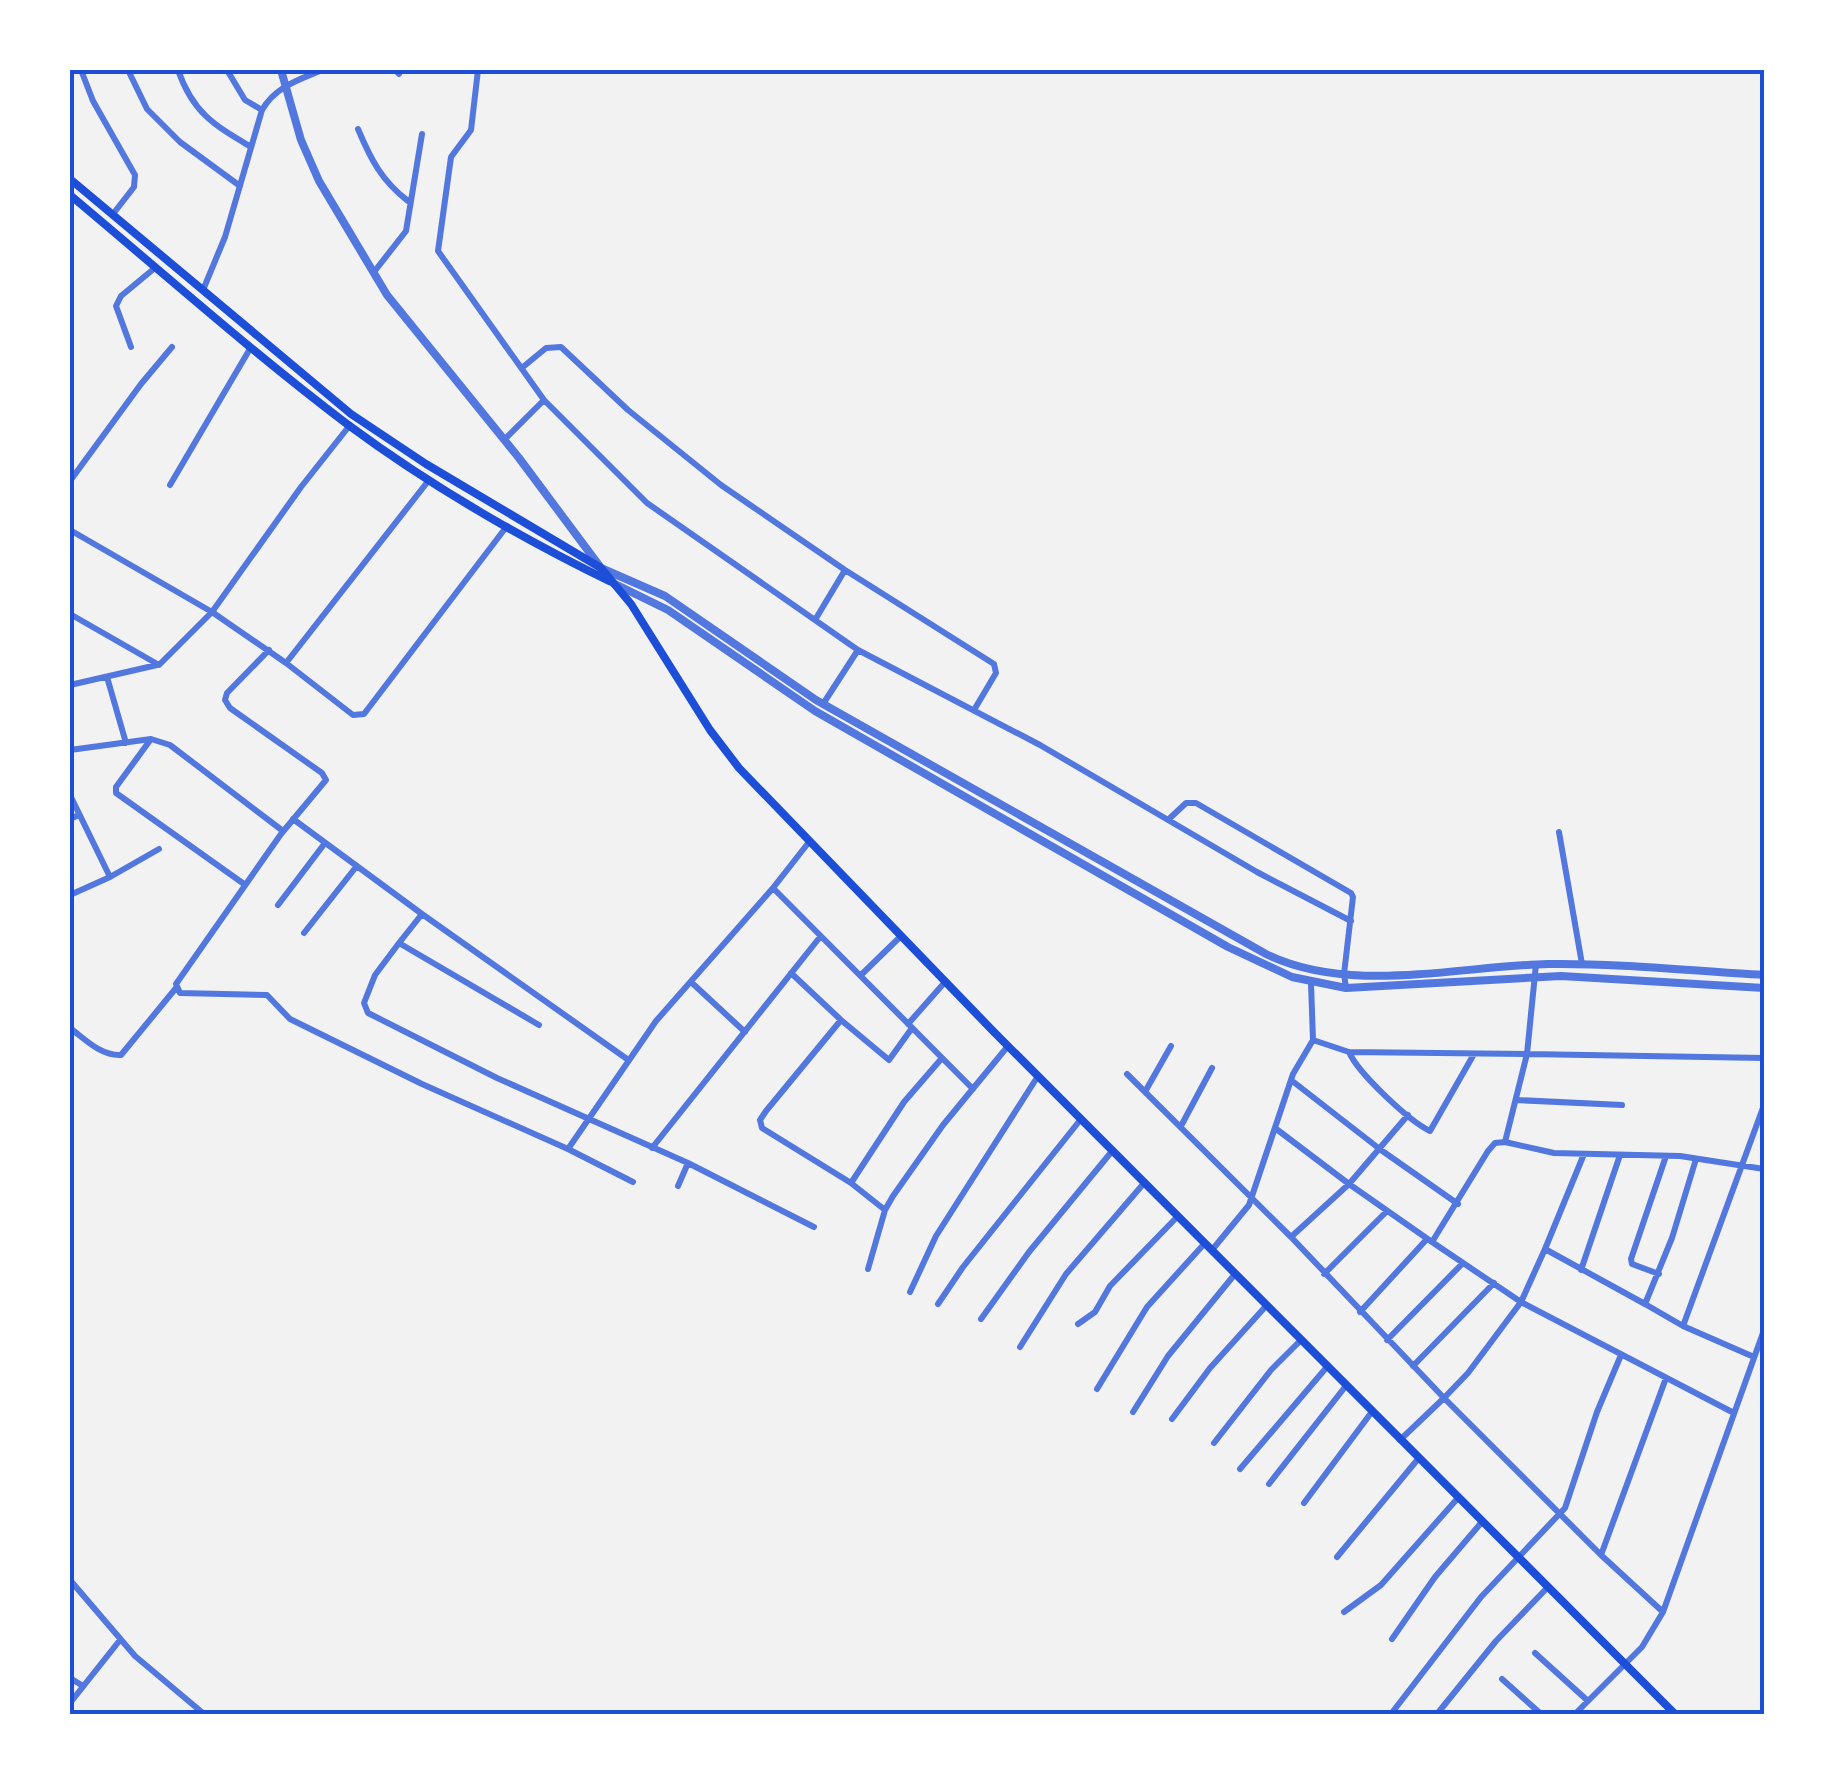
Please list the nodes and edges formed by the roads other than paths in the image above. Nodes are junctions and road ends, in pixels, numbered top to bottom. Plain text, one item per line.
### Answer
1 (82, 70) edge
2 (128, 70) edge
3 (178, 70) edge
4 (227, 70) edge
5 (281, 70) edge
6 (322, 70) edge
7 (478, 70) edge
8 (286, 86) junction
9 (262, 110) junction
10 (358, 129) dead end
11 (422, 134) dead end
12 (252, 147) junction
13 (70, 179) edge
14 (240, 186) junction
15 (70, 195) edge
16 (409, 202) junction
17 (114, 214) junction
18 (156, 267) junction
19 (373, 273) junction
20 (203, 290) junction
21 (131, 347) dead end
22 (172, 347) dead end
23 (251, 347) junction
24 (524, 367) junction
25 (544, 400) junction
26 (350, 425) junction
27 (504, 440) junction
28 (430, 479) junction
29 (70, 481) edge
30 (170, 485) dead end
31 (507, 526) junction
32 (70, 530) edge
33 (601, 568) junction
34 (845, 570) junction
35 (611, 582) junction
36 (212, 612) junction
37 (70, 614) edge
38 (815, 620) junction
39 (269, 650) junction
40 (858, 650) junction
41 (286, 663) junction
42 (159, 665) junction
43 (107, 677) junction
44 (70, 686) edge
45 (823, 704) junction
46 (974, 710) junction
47 (151, 739) junction
48 (126, 743) junction
49 (70, 750) edge
50 (70, 795) edge
51 (79, 815) junction
52 (70, 818) edge
53 (294, 819) junction
54 (1169, 819) junction
55 (283, 831) junction
56 (1560, 832) dead end
57 (809, 842) junction
58 (325, 843) junction
59 (159, 849) dead end
60 (356, 867) junction
61 (110, 877) junction
62 (244, 884) junction
63 (773, 888) junction
64 (70, 895) edge
65 (278, 905) dead end
66 (422, 914) junction
67 (1351, 920) junction
68 (304, 933) dead end
69 (901, 936) junction
70 (820, 937) junction
71 (399, 944) junction
72 (1536, 964) junction
73 (1582, 964) junction
74 (791, 973) junction
75 (1344, 974) junction
76 (860, 975) junction
77 (1764, 975) edge
78 (1536, 976) junction
79 (690, 982) junction
80 (945, 982) junction
81 (1311, 983) junction
82 (176, 988) junction
83 (1346, 988) junction
84 (1764, 988) edge
85 (841, 1020) junction
86 (539, 1025) dead end
87 (910, 1026) junction
88 (70, 1028) edge
89 (744, 1032) junction
90 (1313, 1040) junction
91 (1008, 1046) junction
92 (1171, 1046) dead end
93 (1349, 1052) junction
94 (1474, 1054) junction
95 (1527, 1054) junction
96 (942, 1058) junction
97 (1764, 1058) edge
98 (627, 1059) junction
99 (1212, 1068) dead end
100 (1127, 1074) dead end
101 (1038, 1076) junction
102 (1291, 1080) junction
103 (973, 1088) junction
104 (1146, 1090) junction
105 (1516, 1100) junction
106 (1622, 1105) dead end
107 (1764, 1105) edge
108 (1408, 1115) junction
109 (588, 1118) junction
110 (1081, 1119) junction
111 (1181, 1126) junction
112 (1274, 1128) junction
113 (1505, 1142) junction
114 (652, 1148) junction
115 (568, 1149) junction
116 (1113, 1150) junction
117 (1381, 1150) junction
118 (1584, 1154) junction
119 (1620, 1155) junction
120 (1666, 1156) junction
121 (1696, 1158) junction
122 (688, 1164) junction
123 (1742, 1164) junction
124 (1764, 1169) edge
125 (633, 1182) dead end
126 (1145, 1182) junction
127 (851, 1183) junction
128 (1349, 1184) junction
129 (678, 1186) dead end
130 (1250, 1200) junction
131 (1458, 1204) junction
132 (885, 1210) junction
133 (1387, 1212) junction
134 (1178, 1216) junction
135 (814, 1227) dead end
136 (1291, 1237) junction
137 (1430, 1241) junction
138 (1208, 1246) junction
139 (1545, 1249) junction
140 (1463, 1263) junction
141 (868, 1269) dead end
142 (1581, 1270) junction
143 (1235, 1274) junction
144 (1324, 1274) junction
145 (1659, 1274) junction
146 (1494, 1283) junction
147 (910, 1292) dead end
148 (1521, 1302) junction
149 (938, 1304) dead end
150 (1645, 1304) junction
151 (1266, 1306) junction
152 (1360, 1312) junction
153 (980, 1319) dead end
154 (1078, 1324) dead end
155 (1683, 1326) junction
156 (1764, 1330) edge
157 (1387, 1340) junction
158 (1300, 1341) junction
159 (1020, 1346) dead end
160 (1620, 1355) junction
161 (1754, 1357) junction
162 (1413, 1366) junction
163 (1326, 1368) junction
164 (1666, 1378) junction
165 (1345, 1387) junction
166 (1097, 1389) dead end
167 (1444, 1398) junction
168 (1134, 1412) dead end
169 (1371, 1413) junction
170 (1734, 1413) junction
171 (1172, 1420) dead end
172 (1400, 1441) junction
173 (1214, 1443) dead end
174 (1418, 1460) junction
175 (1240, 1469) dead end
176 (1270, 1484) dead end
177 (1457, 1499) junction
178 (1304, 1503) dead end
179 (1559, 1516) junction
180 (1482, 1524) junction
181 (1601, 1555) junction
182 (1337, 1557) dead end
183 (1516, 1557) junction
184 (70, 1580) edge
185 (1546, 1588) junction
186 (1344, 1612) dead end
187 (1663, 1612) junction
188 (1392, 1638) dead end
189 (120, 1640) junction
190 (1535, 1653) dead end
191 (1626, 1664) junction
192 (70, 1678) edge
193 (1502, 1679) dead end
194 (83, 1686) junction
195 (1588, 1700) junction
196 (70, 1702) edge
197 (204, 1714) edge
198 (1391, 1714) edge
199 (1438, 1714) edge
200 (1541, 1714) edge
201 (1575, 1714) edge
202 (1675, 1714) edge

1 - 17 street
2 - 14 street
3 - 12 street
4 - 9 street
5 - 8 street
6 - 8 street
7 - 24 street
8 - 9 street
8 - 19 street
9 - 12 street
10 - 16 street
11 - 16 street
12 - 14 street
13 - 17 main road
14 - 20 street
15 - 18 main road
16 - 19 street
17 - 20 main road
18 - 21 street
18 - 23 main road
19 - 27 street
20 - 33 main road
22 - 29 street
23 - 26 main road
23 - 30 street
24 - 25 street
24 - 34 street
25 - 27 street
25 - 38 street
26 - 28 main road
26 - 36 street
27 - 33 street
28 - 31 main road
28 - 41 street
31 - 35 main road
31 - 41 street
32 - 36 street
33 - 35 main road
33 - 45 street
34 - 38 street
34 - 46 street
35 - 57 main road
35 - 81 street
36 - 39 street
36 - 42 street
37 - 42 street
38 - 40 street
39 - 41 street
39 - 53 street
40 - 45 street
40 - 46 street
42 - 43 street
43 - 44 street
43 - 48 street
45 - 75 street
46 - 54 street
47 - 48 street
47 - 55 street
47 - 62 street
48 - 49 street
50 - 51 street
51 - 52 street
51 - 61 street
53 - 55 street
53 - 58 street
54 - 67 street
54 - 67 street
55 - 62 street
56 - 73 street
57 - 63 street
57 - 69 main road
58 - 60 street
58 - 65 street
59 - 61 street
60 - 66 street
60 - 68 street
61 - 64 street
62 - 82 street
63 - 70 street
63 - 79 street
66 - 71 street
66 - 98 street
67 - 75 street
69 - 76 street
69 - 80 main road
70 - 74 street
70 - 76 street
71 - 86 street
71 - 109 street
72 - 73 street
72 - 75 street
72 - 78 street
73 - 77 street
74 - 85 street
74 - 89 street
75 - 83 street
76 - 87 street
78 - 83 street
78 - 84 street
78 - 95 street
79 - 89 street
79 - 98 street
80 - 87 street
80 - 91 main road
81 - 83 street
81 - 90 street
82 - 88 street
82 - 115 street
85 - 87 street
85 - 127 street
87 - 96 street
89 - 114 street
90 - 93 street
90 - 102 street
91 - 101 main road
91 - 103 street
92 - 104 street
93 - 94 street
93 - 108 street
94 - 95 street
94 - 108 street
95 - 97 street
95 - 105 street
96 - 103 street
96 - 127 street
98 - 109 street
99 - 111 street
100 - 104 street
101 - 110 main road
101 - 147 street
102 - 112 street
102 - 117 street
103 - 132 street
104 - 111 street
105 - 106 street
105 - 113 street
107 - 123 street
108 - 117 street
109 - 114 street
109 - 115 street
110 - 116 main road
110 - 149 street
111 - 130 street
112 - 128 street
112 - 130 street
113 - 118 street
113 - 131 street
114 - 122 street
115 - 125 street
116 - 126 main road
116 - 153 street
117 - 128 street
117 - 131 street
118 - 119 street
118 - 139 street
119 - 120 street
119 - 142 street
120 - 121 street
120 - 145 street
121 - 123 street
121 - 145 street
122 - 129 street
122 - 135 street
123 - 124 street
123 - 155 street
126 - 134 main road
126 - 159 street
127 - 132 street
128 - 133 street
128 - 136 street
130 - 136 street
130 - 138 street
131 - 137 street
132 - 141 street
133 - 137 street
133 - 144 street
134 - 138 main road
134 - 154 street
136 - 144 street
137 - 140 street
137 - 152 street
138 - 143 main road
138 - 166 street
139 - 142 street
139 - 148 street
140 - 146 street
140 - 157 street
142 - 150 street
143 - 151 main road
143 - 168 street
144 - 152 street
145 - 150 street
146 - 148 street
146 - 162 street
148 - 160 street
148 - 167 street
150 - 155 street
151 - 158 main road
151 - 171 street
152 - 157 street
155 - 161 street
156 - 161 street
157 - 162 street
158 - 163 main road
158 - 173 street
160 - 164 street
160 - 179 street
161 - 170 street
162 - 167 street
163 - 165 main road
163 - 175 street
164 - 170 street
164 - 181 street
165 - 169 main road
165 - 176 street
167 - 172 street
167 - 179 street
169 - 172 main road
169 - 178 street
170 - 187 street
172 - 174 main road
174 - 177 main road
174 - 182 street
177 - 180 main road
177 - 186 street
179 - 181 street
179 - 183 street
180 - 183 main road
180 - 188 street
181 - 187 street
183 - 185 main road
183 - 198 street
184 - 189 street
185 - 191 main road
185 - 199 street
187 - 191 street
189 - 194 street
189 - 197 street
190 - 195 street
191 - 195 street
191 - 202 main road
192 - 194 street
193 - 200 street
194 - 196 street
195 - 201 street

